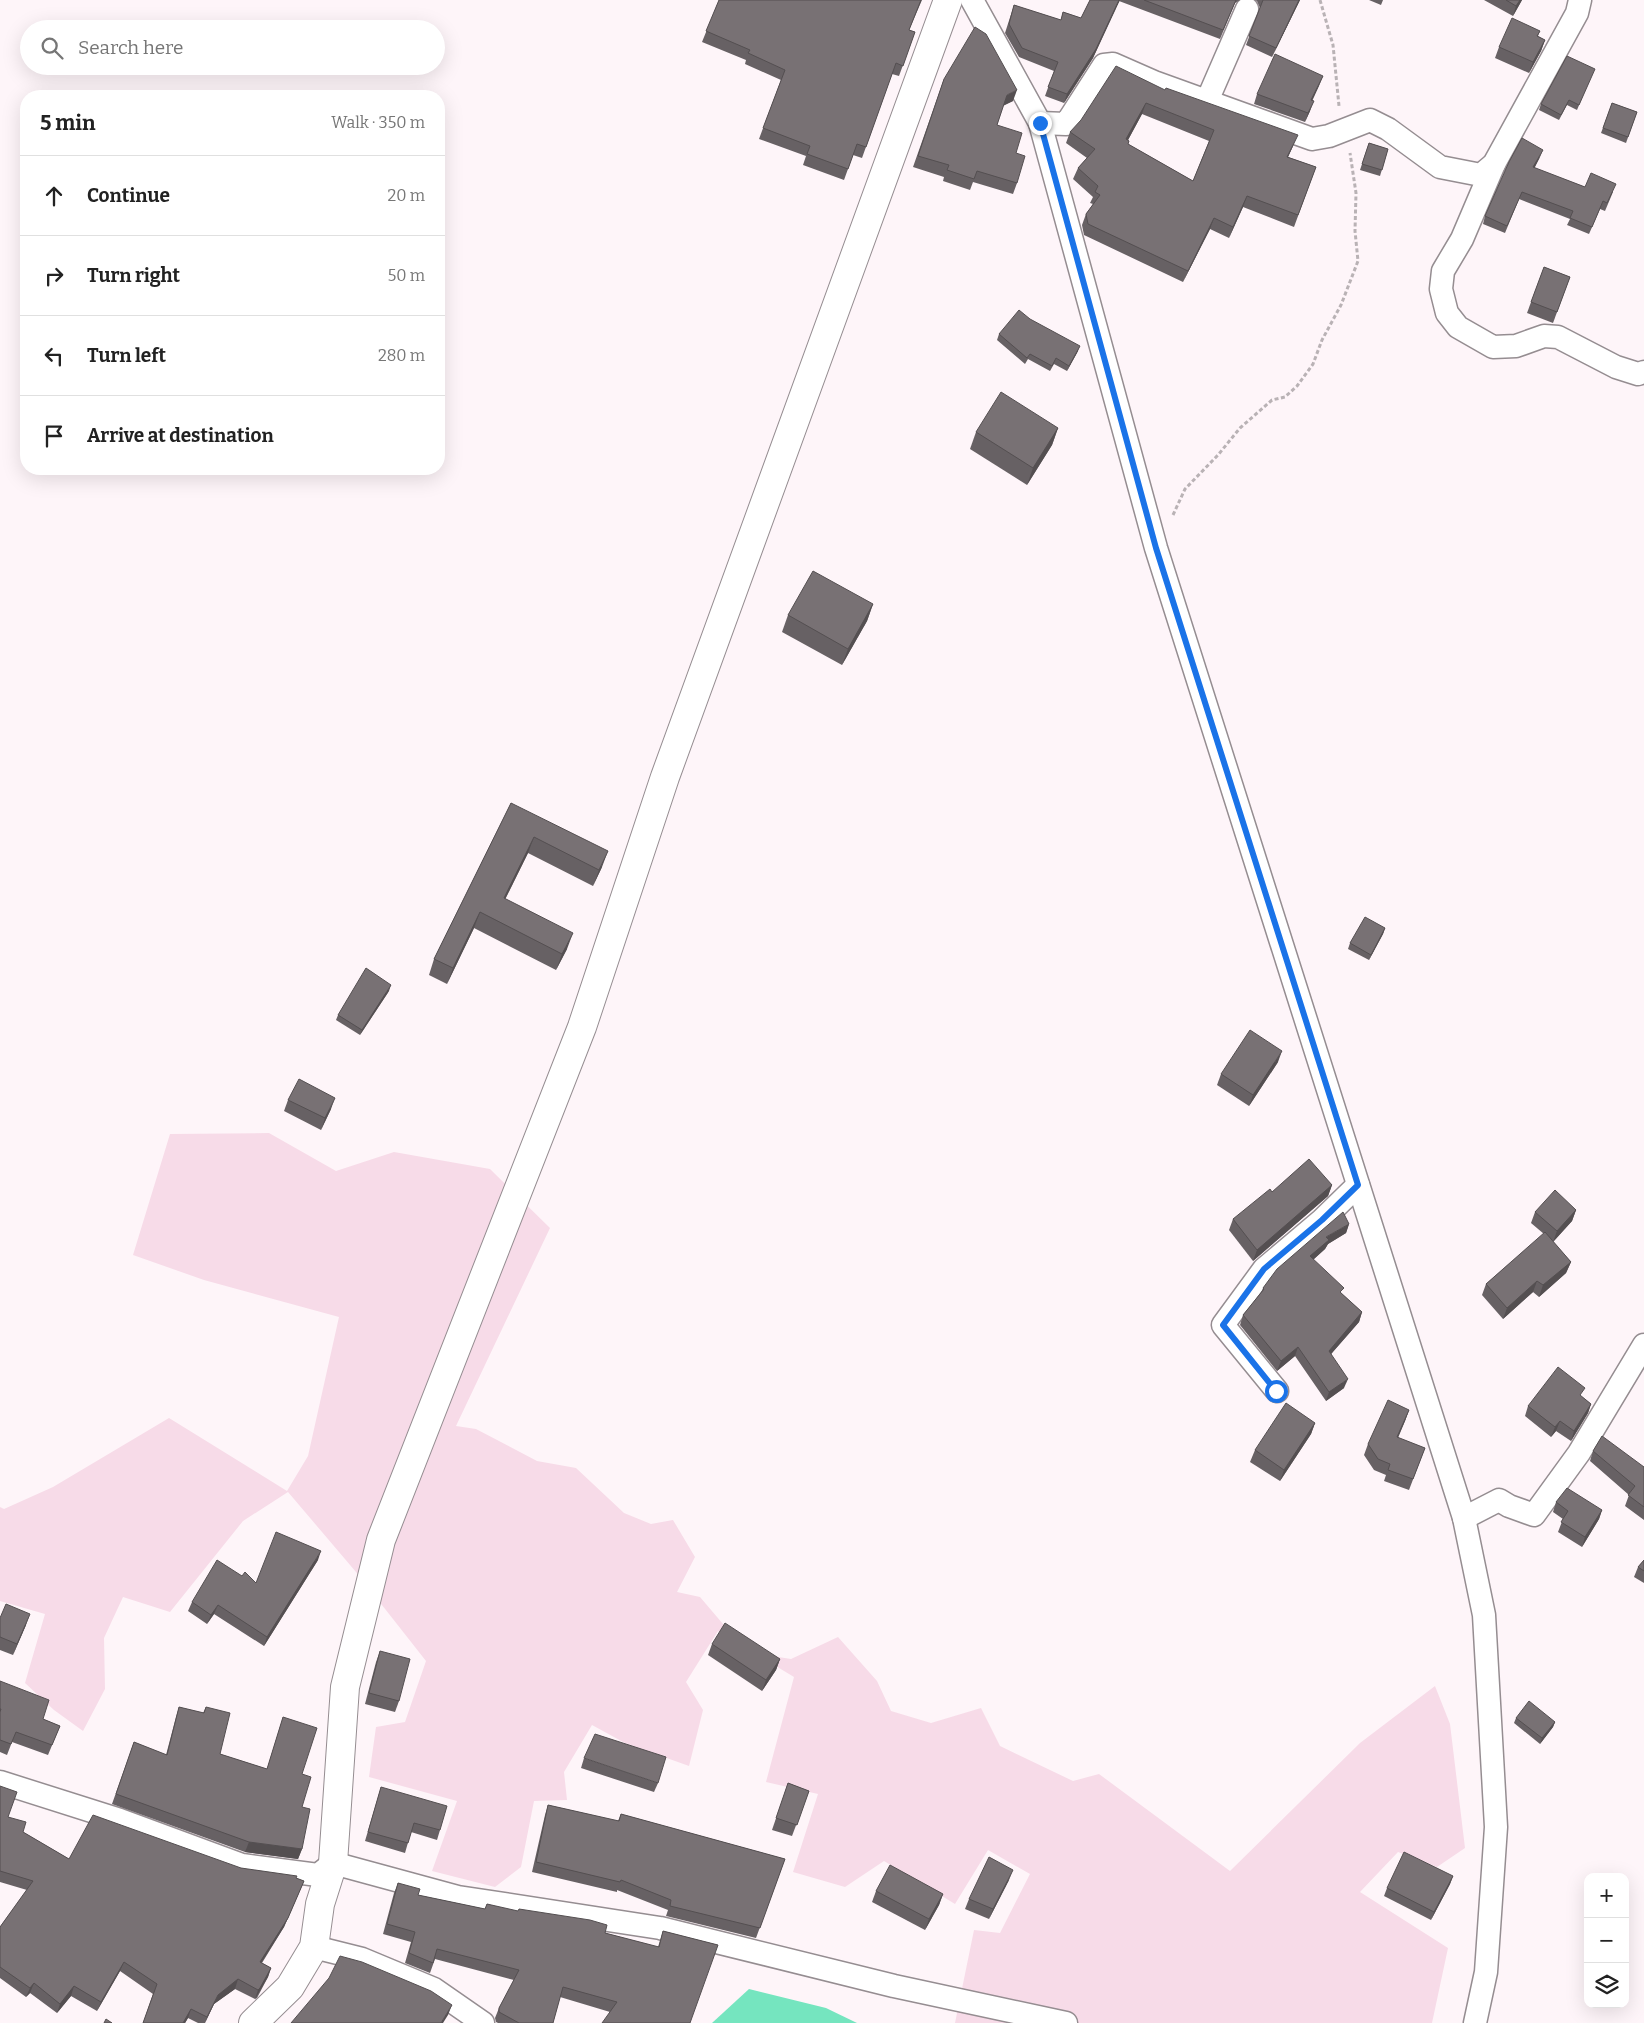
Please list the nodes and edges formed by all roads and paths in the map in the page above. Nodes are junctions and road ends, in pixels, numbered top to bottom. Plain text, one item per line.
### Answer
1 (948, 0) edge
2 (972, 0) edge
3 (1320, 0) edge
4 (1580, 0) edge
5 (1247, 9) dead end
6 (1207, 101) junction
7 (1040, 123) junction
8 (1344, 129) junction
9 (1494, 164) junction
10 (1644, 372) edge
11 (1153, 538) junction
12 (1358, 1185) junction
13 (1644, 1345) edge
14 (1276, 1391) dead end
15 (1464, 1518) junction
16 (0, 1782) edge
17 (332, 1863) junction
18 (314, 1947) junction
19 (253, 2023) edge
20 (483, 2023) edge
21 (1066, 2023) edge
22 (1475, 2023) edge

1 - 17 main road
2 - 7 street
3 - 8 path
4 - 9 street
5 - 6 street
6 - 7 street
6 - 8 street
7 - 11 street
8 - 9 street
8 - 11 path
9 - 10 street
11 - 12 street
12 - 14 street
12 - 15 street
13 - 15 street
15 - 22 street
16 - 17 street
17 - 18 main road
17 - 21 street
18 - 19 main road
18 - 20 street

